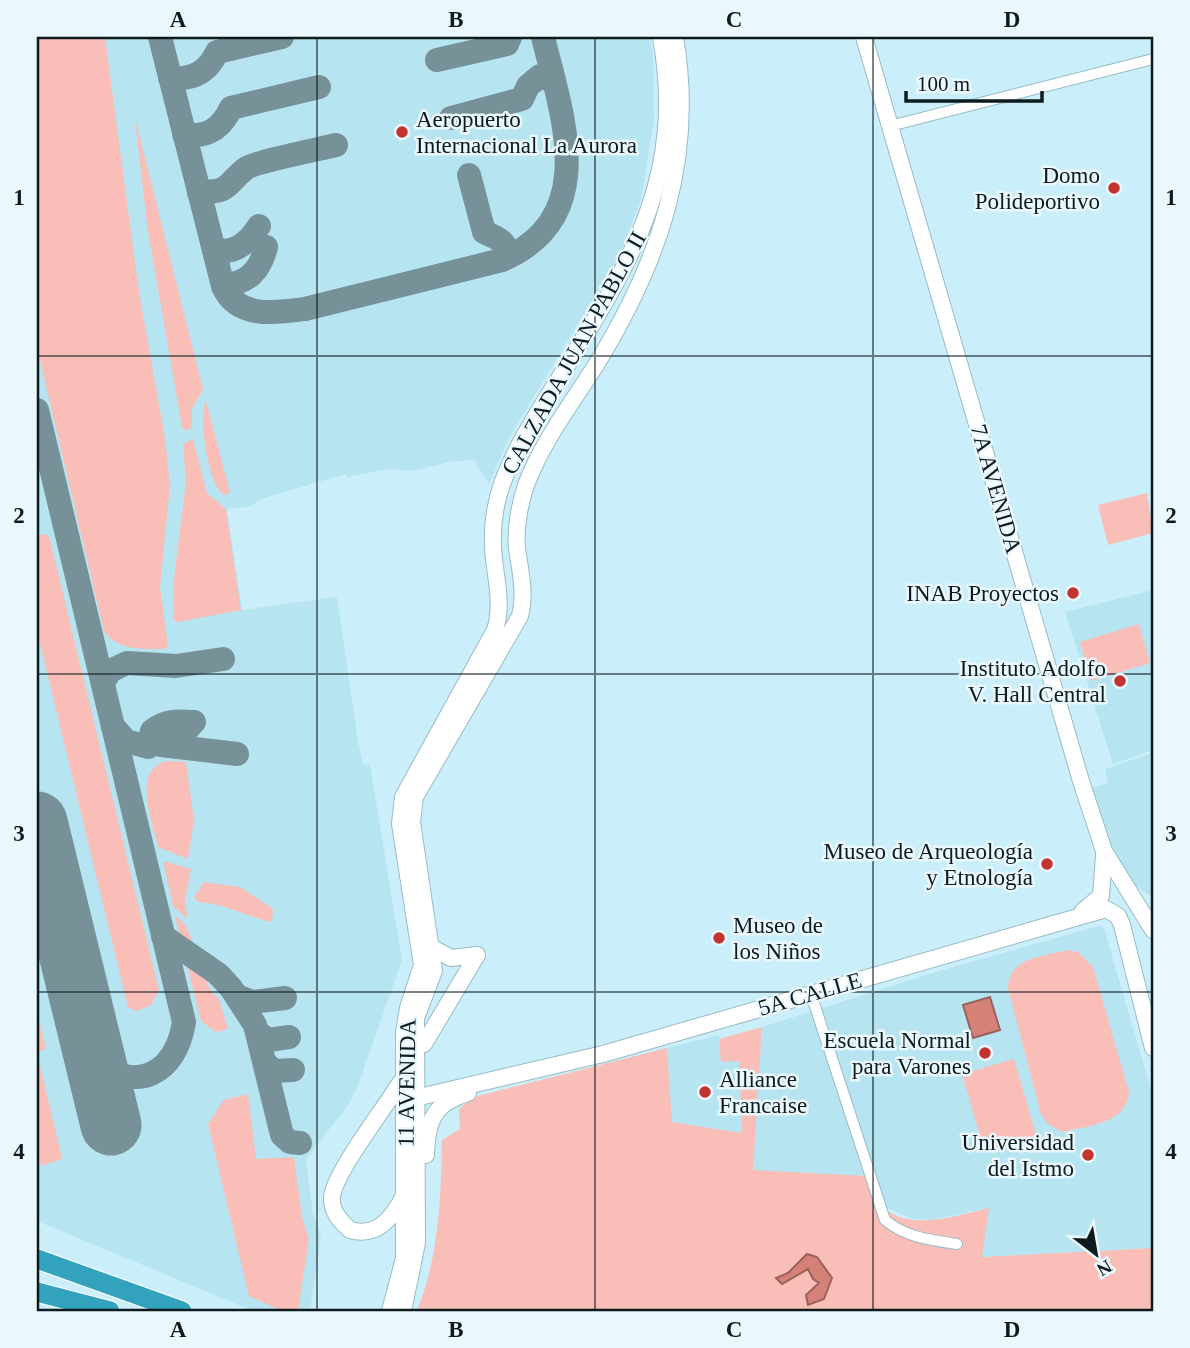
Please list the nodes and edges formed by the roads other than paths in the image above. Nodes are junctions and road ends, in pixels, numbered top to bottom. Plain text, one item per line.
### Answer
1 (661, 37) edge
2 (676, 37) edge
3 (864, 37) edge
4 (1153, 59) edge
5 (890, 126) junction
6 (406, 818) junction
7 (1104, 851) junction
8 (1124, 882) junction
9 (1153, 903) edge
10 (1045, 925) junction
11 (1152, 925) edge
12 (432, 947) junction
13 (1130, 952) junction
14 (811, 994) junction
15 (1148, 999) edge
16 (424, 1045) dead end
17 (1153, 1048) edge
18 (603, 1054) junction
19 (400, 1083) dead end
20 (424, 1096) dead end
21 (399, 1107) dead end
22 (372, 1127) junction
23 (406, 1192) junction
24 (417, 1243) junction
25 (957, 1244) dead end
26 (37, 1259) edge
27 (37, 1292) edge
28 (110, 1311) edge
29 (181, 1311) edge
30 (390, 1311) edge
31 (403, 1311) edge

1 - 6 main road, CALZADA JUAN PABLO II
2 - 6 main road, CALZADA JUAN PABLO II
3 - 5 main road, 7A AVENIDA
4 - 5 street
5 - 7 main road, 7A AVENIDA
6 - 12 main road, 11 AVENIDA
6 - 23 main road, 11 AVENIDA
7 - 8 main road, 7A AVENIDA
7 - 10 main road
8 - 9 main road
8 - 11 main road, 7A AVENIDA
10 - 13 main road, 5A CALLE
10 - 14 main road, 5A CALLE
11 - 13 main road
12 - 16 main road
12 - 24 main road, 11 AVENIDA
13 - 15 main road
14 - 18 main road, 5A CALLE
14 - 25 street
15 - 17 main road
18 - 20 main road, 5A CALLE
18 - 24 main road
19 - 22 main road
21 - 22 main road
22 - 23 main road
23 - 30 main road, 11 AVENIDA
24 - 31 main road, 11 AVENIDA
26 - 29 highway
27 - 28 highway

